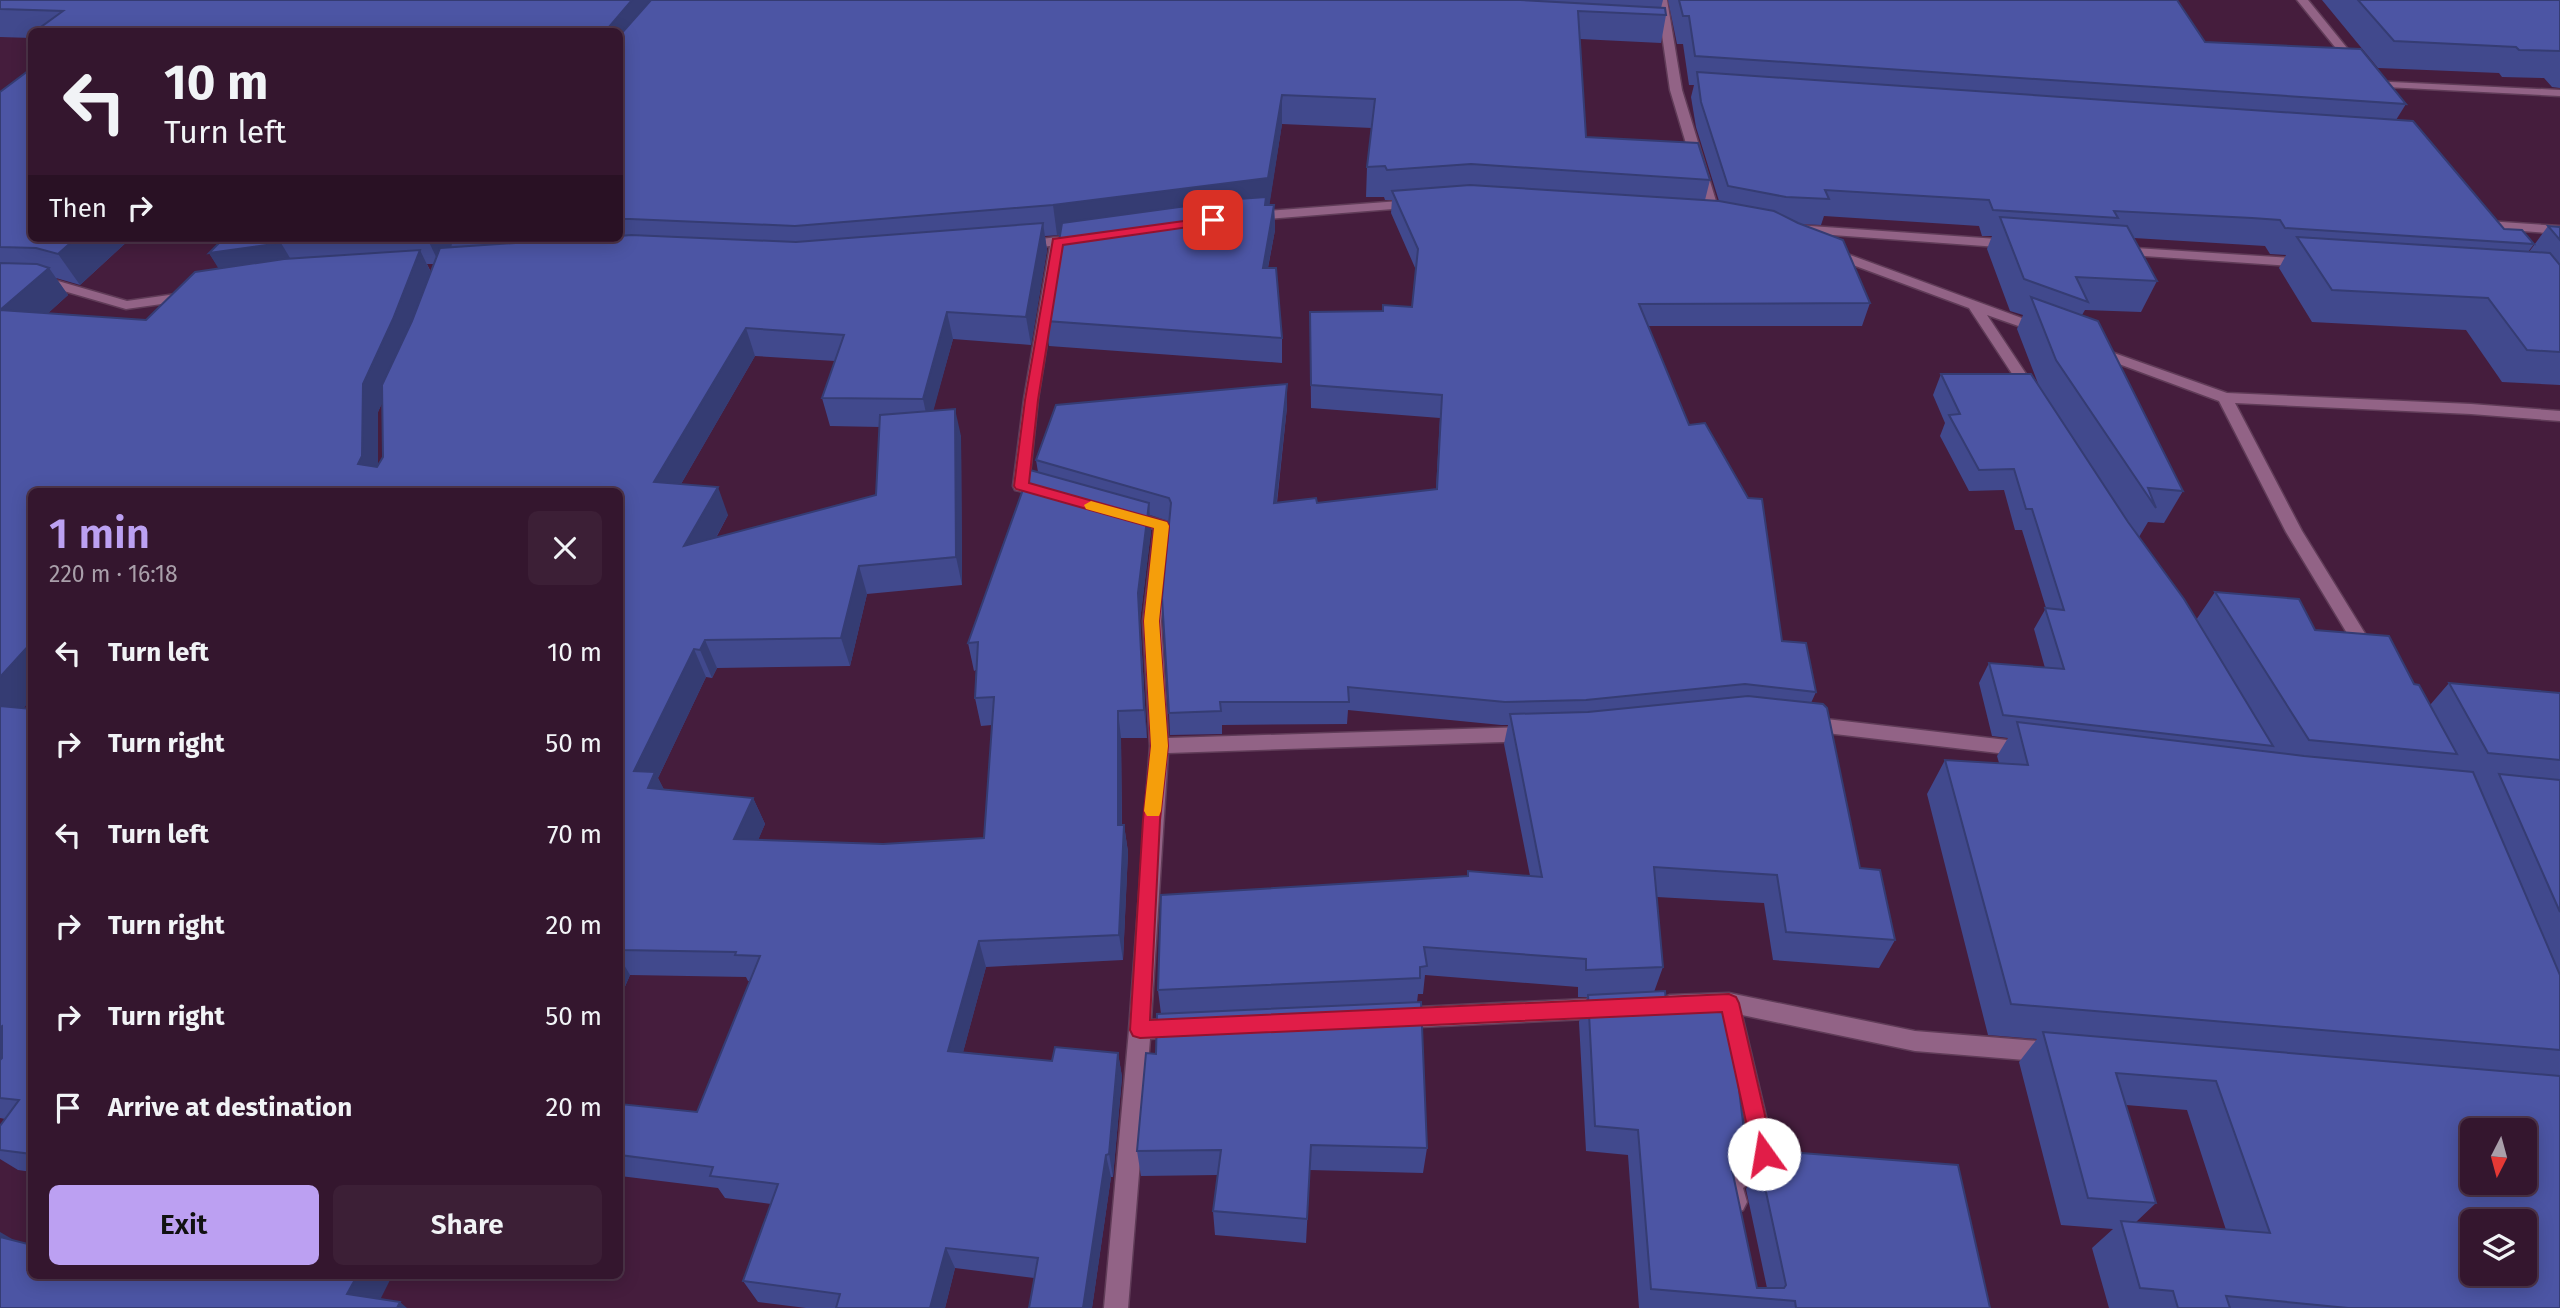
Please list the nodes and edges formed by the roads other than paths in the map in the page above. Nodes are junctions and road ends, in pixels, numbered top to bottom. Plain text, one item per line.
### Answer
1 (1662, 0) edge
2 (2289, 0) edge
3 (2303, 1) edge
4 (2560, 93) edge
5 (1428, 203) edge
6 (1238, 217) edge
7 (1737, 221) edge
8 (2488, 225) edge
9 (2560, 230) edge
10 (1096, 237) edge
11 (1057, 242) junction
12 (2021, 244) edge
13 (1003, 247) edge
14 (2104, 250) edge
15 (2325, 264) edge
16 (0, 284) edge
17 (206, 294) edge
18 (1974, 305) junction
19 (2049, 333) edge
20 (2087, 347) edge
21 (2225, 398) junction
22 (2039, 404) edge
23 (2560, 416) edge
24 (1059, 497) edge
25 (1111, 511) edge
26 (2379, 671) edge
27 (1792, 722) edge
28 (1554, 733) edge
29 (1159, 746) junction
30 (2041, 751) edge
31 (1729, 1003) junction
32 (1373, 1019) edge
33 (1209, 1026) edge
34 (1140, 1030) junction
35 (2066, 1054) edge
36 (1739, 1221) edge
37 (1116, 1308) edge

1 - 7 street
2 - 3 street
3 - 4 street
5 - 6 street
8 - 9 street
10 - 11 street
11 - 13 street
11 - 24 street
12 - 18 street
14 - 15 street
16 - 17 street
18 - 19 street
18 - 22 street
20 - 21 street
21 - 23 street
21 - 26 street
25 - 29 street
27 - 30 street
28 - 29 street
29 - 34 street
31 - 32 street
31 - 35 street
31 - 36 street
33 - 34 street
34 - 37 street

